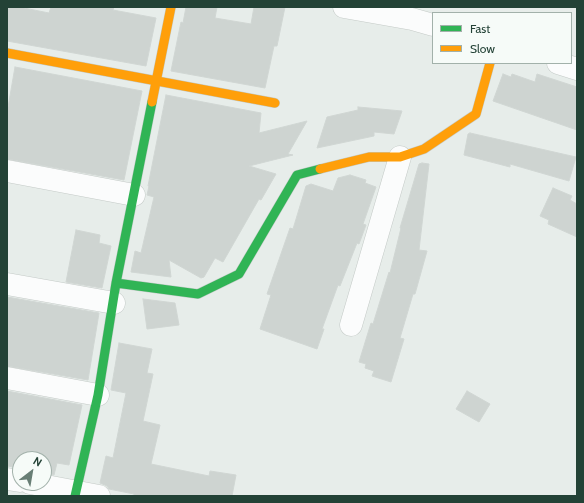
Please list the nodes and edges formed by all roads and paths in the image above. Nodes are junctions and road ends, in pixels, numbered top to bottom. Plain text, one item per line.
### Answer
1 (171, 7) edge
2 (344, 7) edge
3 (395, 7) edge
4 (412, 19) junction
5 (432, 25) edge
6 (7, 53) edge
7 (490, 64) edge
8 (561, 64) edge
9 (577, 69) edge
10 (156, 82) junction
11 (275, 103) dead end
12 (400, 157) junction
13 (7, 171) edge
14 (134, 195) junction
15 (7, 284) edge
16 (115, 293) junction
17 (351, 325) dead end
18 (7, 378) edge
19 (98, 395) junction
20 (52, 488) edge
21 (76, 494) edge
22 (99, 496) edge

1 - 10 street
2 - 4 street
3 - 4 street
4 - 5 street
6 - 10 street
7 - 12 street
8 - 9 street
10 - 11 street
10 - 14 street
12 - 16 street
12 - 17 street
13 - 14 street
14 - 16 street
15 - 16 street
16 - 19 street
18 - 19 street
19 - 21 street
20 - 21 street
21 - 22 street

